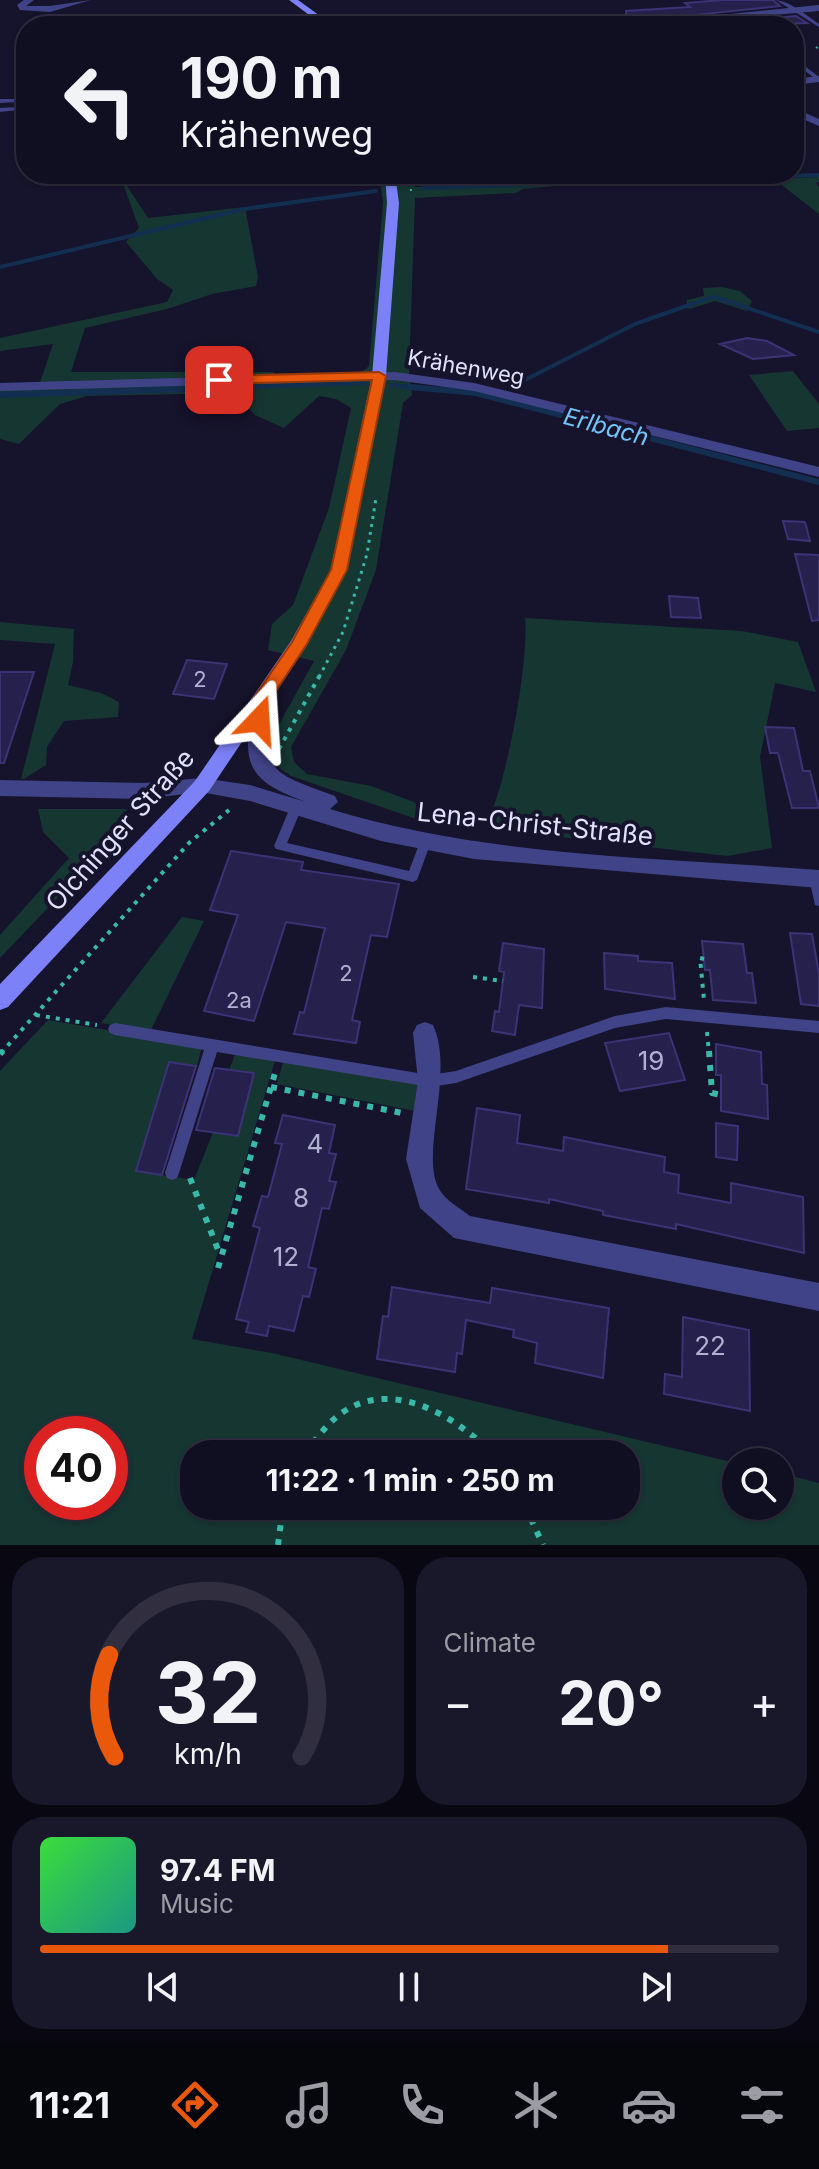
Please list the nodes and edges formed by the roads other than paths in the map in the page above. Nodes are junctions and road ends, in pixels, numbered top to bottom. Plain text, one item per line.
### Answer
1 (30, 0) edge
2 (87, 0) edge
3 (293, 0) edge
4 (778, 0) edge
5 (819, 8) edge
6 (794, 10) junction
7 (316, 16) edge
8 (727, 16) edge
9 (803, 16) edge
10 (391, 184) edge
11 (379, 376) junction
12 (0, 387) edge
13 (819, 472) edge
14 (262, 699) junction
15 (202, 786) junction
16 (0, 788) edge
17 (297, 805) junction
18 (425, 842) junction
19 (817, 878) edge
20 (819, 901) edge
21 (1, 996) edge
22 (819, 1027) edge
23 (115, 1029) road end
24 (425, 1033) dead end
25 (212, 1045) junction
26 (430, 1081) junction
27 (172, 1173) dead end
28 (819, 1297) edge

1 - 2 street
3 - 7 main road
4 - 6 lane
5 - 6 street
6 - 8 street
6 - 9 lane
10 - 11 main road, Olchinger Straße
11 - 12 street, Krähenweg
11 - 13 street, Krähenweg
11 - 14 main road, Olchinger Straße
14 - 15 main road, Olchinger Straße
14 - 18 street
15 - 16 street, Lena-Christ-Straße
15 - 17 street, Lena-Christ-Straße
15 - 21 main road, Olchinger Straße
17 - 18 street, Lena-Christ-Straße
17 - 18 lane
18 - 19 street, Lena-Christ-Straße
19 - 20 lane
22 - 26 lane
23 - 25 lane
24 - 26 street
25 - 26 lane
25 - 27 lane
26 - 28 street

